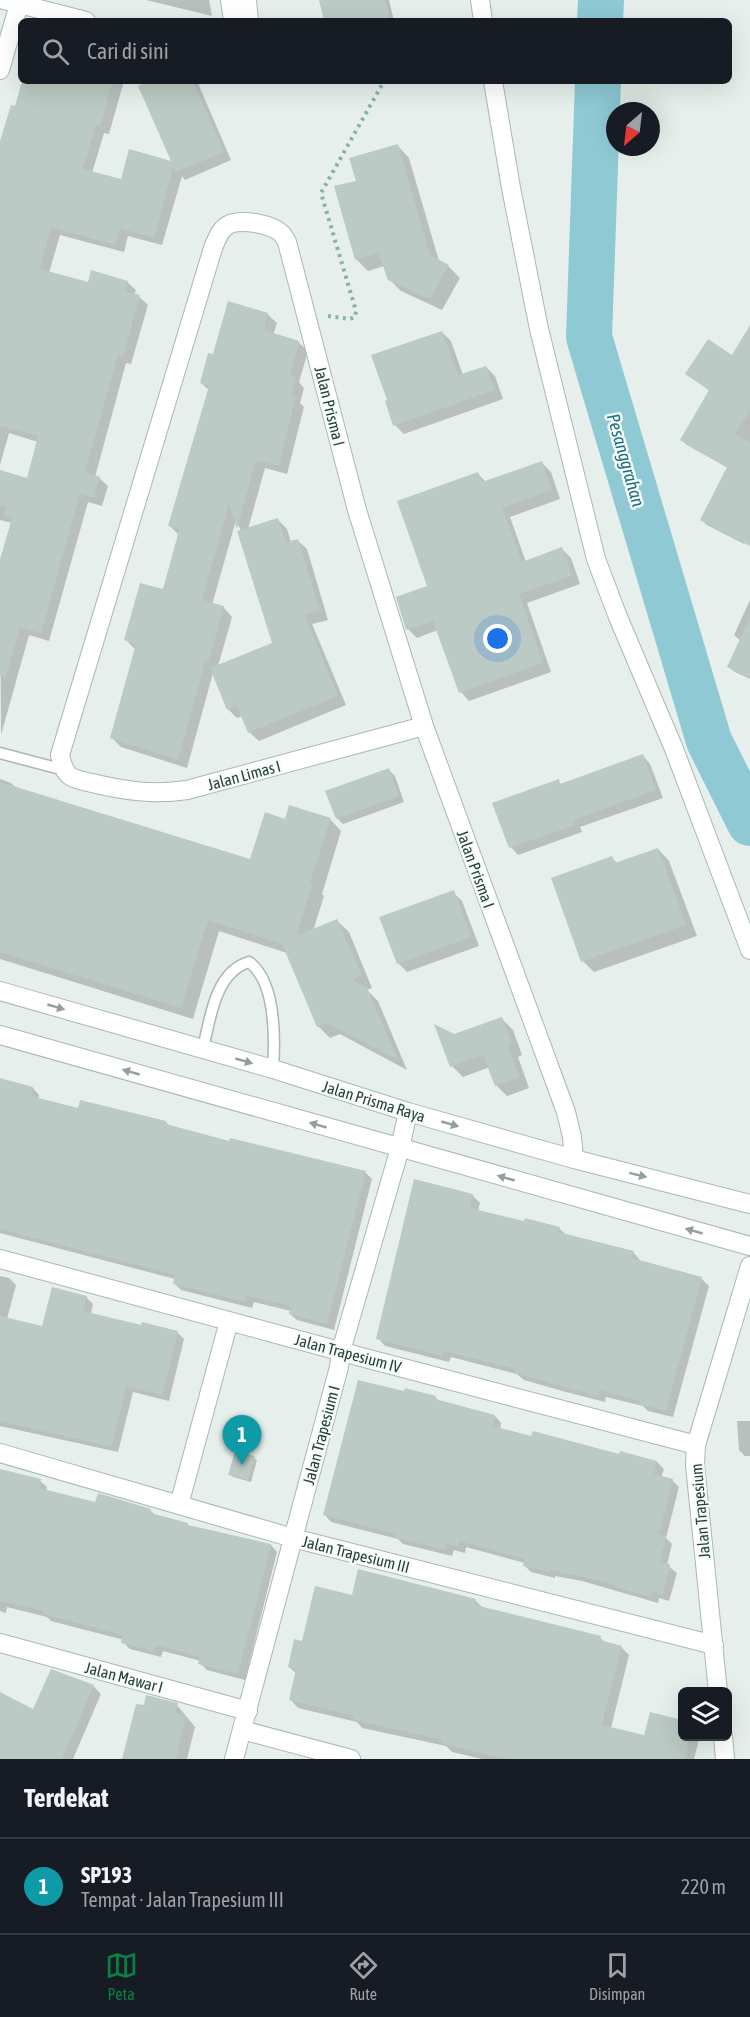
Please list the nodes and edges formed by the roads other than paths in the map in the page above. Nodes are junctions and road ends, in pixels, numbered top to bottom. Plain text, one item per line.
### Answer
1 (230, 0) edge
2 (247, 0) edge
3 (480, 0) edge
4 (12, 2) edge
5 (74, 18) edge
6 (233, 18) edge
7 (249, 18) edge
8 (483, 18) edge
9 (0, 70) edge
10 (494, 84) edge
11 (424, 726) junction
12 (0, 753) edge
13 (62, 763) junction
14 (750, 950) edge
15 (0, 991) edge
16 (0, 1035) edge
17 (203, 1049) junction
18 (273, 1069) junction
19 (408, 1112) junction
20 (400, 1148) junction
21 (574, 1159) junction
22 (750, 1204) edge
23 (750, 1246) edge
24 (0, 1259) edge
25 (750, 1266) edge
26 (229, 1321) junction
27 (341, 1351) junction
28 (696, 1445) junction
29 (0, 1453) edge
30 (179, 1505) junction
31 (293, 1538) junction
32 (0, 1643) edge
33 (714, 1645) junction
34 (718, 1687) edge
35 (248, 1711) junction
36 (242, 1730) junction
37 (723, 1741) edge
38 (234, 1759) edge
39 (351, 1759) edge
40 (725, 1759) edge

1 - 6 street
2 - 7 street
3 - 8 street
4 - 5 street
4 - 9 street
10 - 14 street
11 - 13 street, Jalan Limas I
11 - 13 street, Jalan Prisma I
11 - 21 street, Jalan Prisma I
12 - 13 lane, Jalan Limas I
15 -> 17 street, Jalan Prisma Raya
20 -> 16 street
17 -> 18 street, Jalan Prisma Raya
17 - 18 lane
18 - 19 street, Jalan Prisma Raya
19 - 20 street, Jalan Trapesium I
19 -> 21 street, Jalan Prisma Raya
23 -> 20 street
20 - 27 street, Jalan Trapesium I
21 -> 22 street, Jalan Prisma Raya
24 - 26 street, Jalan Trapesium IV
25 - 28 street, Jalan Trapesium
26 - 27 street, Jalan Trapesium IV
26 - 30 street
27 - 28 street, Jalan Trapesium IV
27 - 31 street, Jalan Trapesium I
28 - 33 street, Jalan Trapesium
29 - 30 street, Jalan Trapesium III
30 - 31 street, Jalan Trapesium III
31 - 33 street, Jalan Trapesium III
31 - 35 street, Jalan Trapesium I
32 - 35 street, Jalan Mawar I
33 - 34 street, Jalan Trapesium
35 - 36 street, Jalan Trapesium I
36 - 38 street, Jalan Trapesium I
36 - 39 street
37 - 40 street

